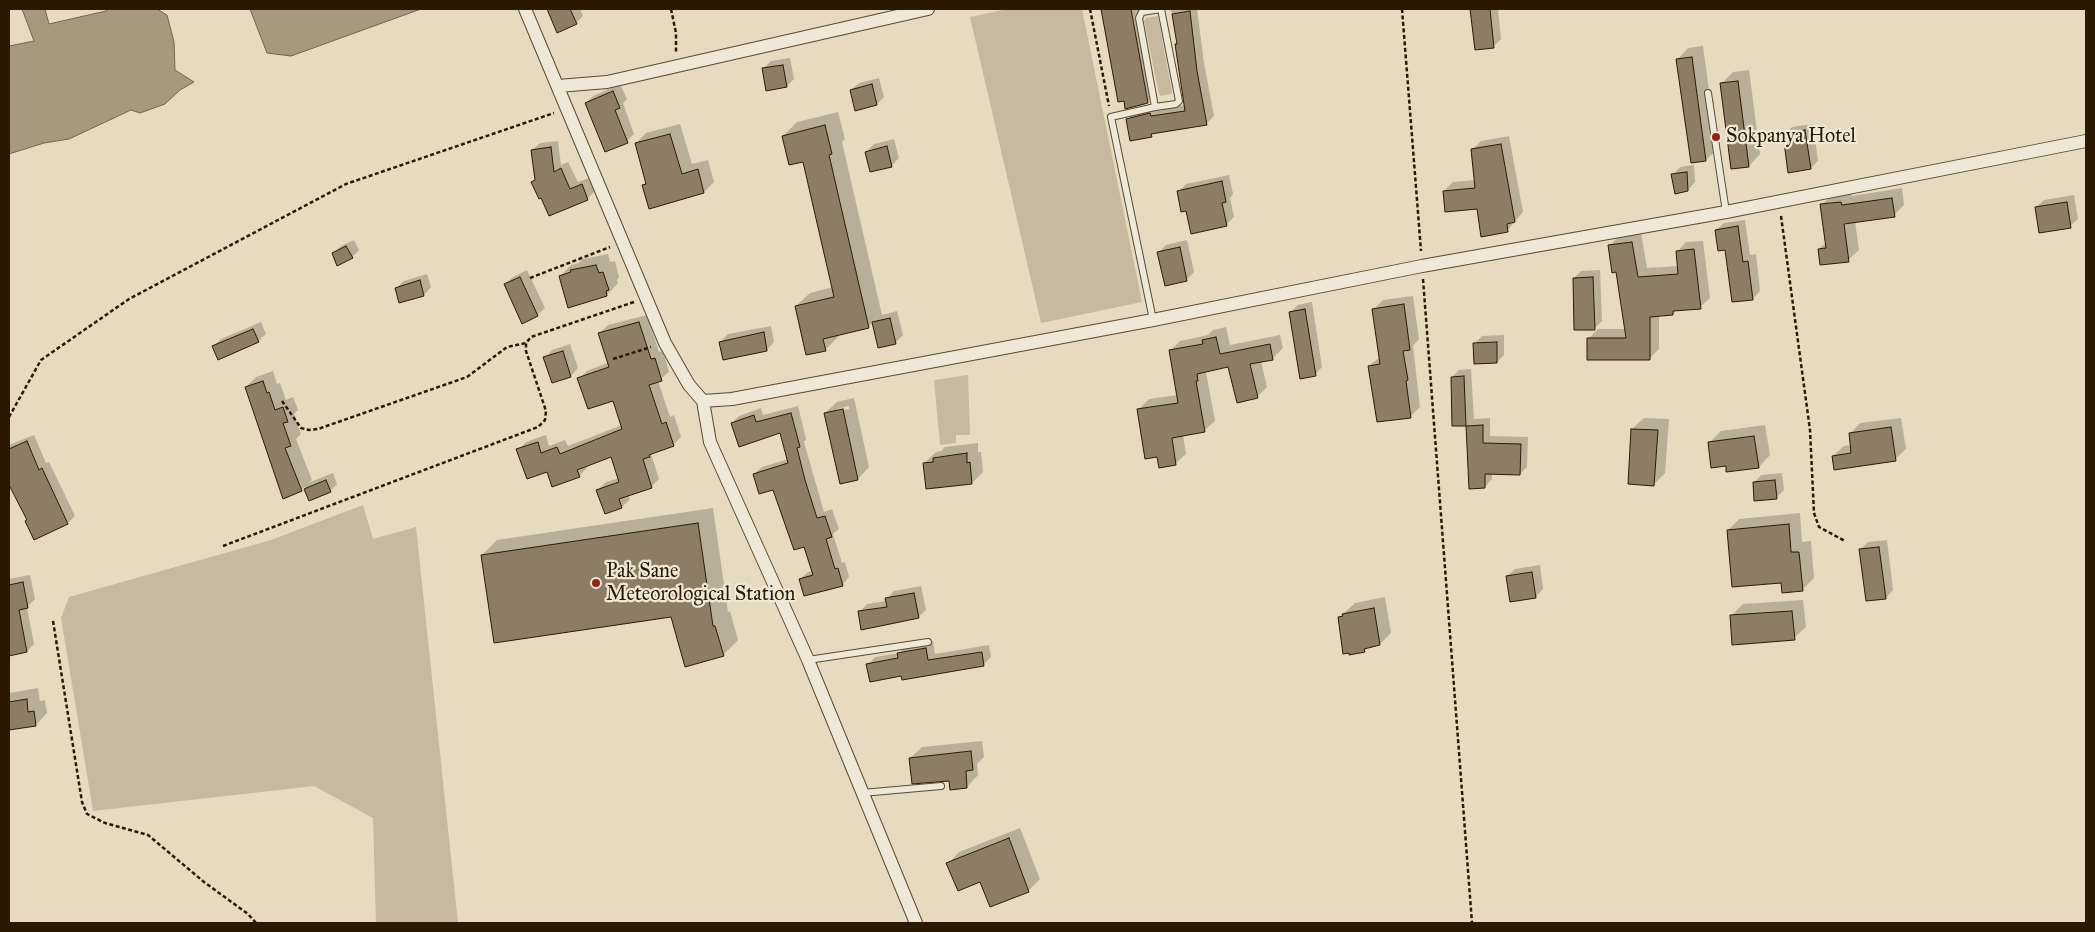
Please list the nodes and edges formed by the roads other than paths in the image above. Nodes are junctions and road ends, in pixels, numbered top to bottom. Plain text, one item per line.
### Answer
1 (524, 9) edge
2 (928, 9) edge
3 (558, 86) junction
4 (1708, 93) dead end
5 (1155, 107) junction
6 (2086, 141) edge
7 (1726, 212) junction
8 (1153, 320) junction
9 (703, 401) junction
10 (928, 642) dead end
11 (808, 660) junction
12 (941, 786) dead end
13 (862, 793) junction
14 (916, 923) edge

1 - 3 street
2 - 3 street
3 - 9 street
4 - 7 lane
5 - 5 lane
5 - 8 lane
6 - 7 street
7 - 8 street
8 - 9 street
9 - 11 street
10 - 11 lane
11 - 13 street
12 - 13 lane
13 - 14 street

